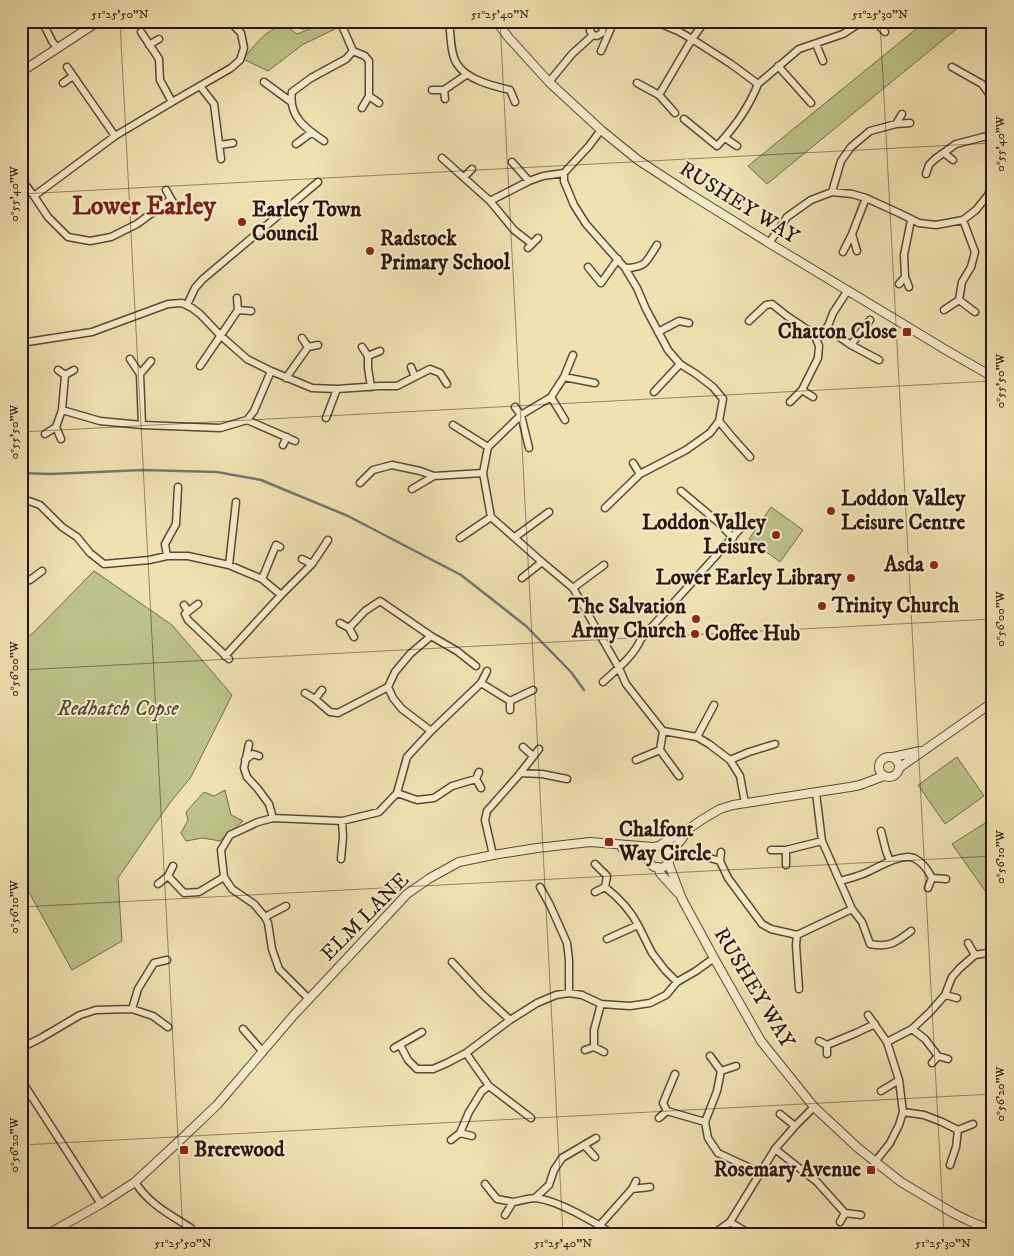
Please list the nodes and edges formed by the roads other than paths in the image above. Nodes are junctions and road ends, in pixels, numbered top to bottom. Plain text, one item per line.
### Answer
1 (42, 21) edge
2 (99, 21) edge
3 (229, 21) edge
4 (313, 21) edge
5 (340, 21) edge
6 (449, 21) edge
7 (496, 21) edge
8 (608, 21) edge
9 (614, 21) edge
10 (654, 21) edge
11 (705, 21) edge
12 (863, 21) edge
13 (875, 21) edge
14 (591, 23) edge
15 (303, 25) dead end
16 (600, 25) junction
17 (141, 32) dead end
18 (885, 32) dead end
19 (592, 35) junction
20 (159, 39) dead end
21 (692, 39) junction
22 (816, 44) junction
23 (149, 45) junction
24 (57, 48) junction
25 (353, 51) junction
26 (601, 52) dead end
27 (823, 61) dead end
28 (778, 66) junction
29 (952, 66) dead end
30 (67, 67) dead end
31 (21, 72) edge
32 (466, 75) junction
33 (73, 76) junction
34 (264, 82) dead end
35 (549, 82) junction
36 (637, 82) dead end
37 (64, 83) dead end
38 (758, 84) junction
39 (200, 86) junction
40 (432, 90) dead end
41 (444, 90) junction
42 (369, 96) junction
43 (659, 96) junction
44 (445, 99) dead end
45 (993, 99) edge
46 (290, 101) junction
47 (172, 102) junction
48 (515, 102) dead end
49 (379, 103) dead end
50 (811, 103) dead end
51 (362, 108) dead end
52 (675, 113) dead end
53 (902, 114) dead end
54 (684, 119) dead end
55 (910, 123) dead end
56 (896, 124) junction
57 (600, 130) junction
58 (311, 133) junction
59 (115, 136) junction
60 (993, 136) edge
61 (725, 138) junction
62 (324, 141) dead end
63 (233, 143) dead end
64 (220, 144) junction
65 (296, 144) dead end
66 (737, 146) dead end
67 (944, 153) junction
68 (442, 158) dead end
69 (221, 160) dead end
70 (953, 160) dead end
71 (512, 162) dead end
72 (472, 169) dead end
73 (564, 173) junction
74 (926, 174) dead end
75 (464, 177) junction
76 (21, 180) edge
77 (529, 180) junction
78 (993, 181) edge
79 (318, 182) dead end
80 (166, 190) dead end
81 (832, 192) junction
82 (34, 196) junction
83 (866, 198) junction
84 (171, 199) junction
85 (490, 201) junction
86 (178, 208) dead end
87 (911, 220) junction
88 (963, 220) junction
89 (852, 234) junction
90 (538, 238) dead end
91 (769, 243) junction
92 (658, 245) dead end
93 (857, 251) dead end
94 (843, 252) dead end
95 (618, 259) junction
96 (588, 267) dead end
97 (625, 268) junction
98 (905, 277) junction
99 (899, 284) dead end
100 (909, 287) dead end
101 (848, 290) junction
102 (237, 298) dead end
103 (959, 300) junction
104 (187, 305) junction
105 (238, 310) junction
106 (944, 310) dead end
107 (251, 311) dead end
108 (974, 312) dead end
109 (870, 320) dead end
110 (749, 321) dead end
111 (689, 323) dead end
112 (826, 328) junction
113 (658, 332) junction
114 (814, 334) junction
115 (220, 335) junction
116 (302, 338) dead end
117 (21, 343) edge
118 (318, 345) dead end
119 (851, 345) junction
120 (308, 347) junction
121 (362, 347) dead end
122 (380, 351) dead end
123 (573, 355) dead end
124 (368, 356) junction
125 (130, 359) dead end
126 (879, 360) dead end
127 (151, 361) dead end
128 (680, 364) junction
129 (200, 366) dead end
130 (411, 367) dead end
131 (58, 370) dead end
132 (74, 370) dead end
133 (271, 371) junction
134 (140, 374) junction
135 (64, 375) junction
136 (415, 377) junction
137 (564, 377) junction
138 (993, 377) edge
139 (286, 378) junction
140 (595, 383) dead end
141 (447, 384) dead end
142 (371, 387) junction
143 (337, 389) junction
144 (802, 390) junction
145 (654, 392) dead end
146 (813, 397) dead end
147 (551, 398) junction
148 (790, 402) dead end
149 (515, 407) dead end
150 (62, 410) junction
151 (521, 415) junction
152 (326, 418) dead end
153 (247, 420) junction
154 (565, 420) dead end
155 (719, 421) junction
156 (142, 425) junction
157 (453, 425) dead end
158 (56, 427) junction
159 (45, 434) dead end
160 (287, 437) junction
161 (61, 439) dead end
162 (295, 441) dead end
163 (283, 445) dead end
164 (488, 447) junction
165 (529, 448) dead end
166 (750, 457) dead end
167 (633, 463) dead end
168 (483, 473) junction
169 (640, 474) junction
170 (434, 476) junction
171 (360, 483) dead end
172 (178, 487) dead end
173 (412, 489) dead end
174 (682, 491) dead end
175 (21, 501) edge
176 (237, 506) dead end
177 (605, 508) dead end
178 (549, 512) dead end
179 (491, 517) junction
180 (740, 529) dead end
181 (514, 537) junction
182 (460, 538) dead end
183 (733, 538) junction
184 (328, 540) dead end
185 (280, 546) dead end
186 (167, 556) junction
187 (302, 559) dead end
188 (542, 562) junction
189 (312, 564) junction
190 (229, 565) junction
191 (604, 565) dead end
192 (42, 571) dead end
193 (522, 578) dead end
194 (262, 580) junction
195 (21, 583) edge
196 (573, 588) junction
197 (281, 595) junction
198 (198, 604) dead end
199 (184, 605) dead end
200 (188, 612) junction
201 (340, 623) dead end
202 (349, 628) junction
203 (354, 636) dead end
204 (431, 636) junction
205 (476, 666) dead end
206 (619, 668) junction
207 (487, 671) dead end
208 (603, 682) dead end
209 (481, 683) junction
210 (388, 687) junction
211 (322, 690) dead end
212 (532, 690) dead end
213 (305, 693) dead end
214 (315, 699) junction
215 (510, 701) junction
216 (993, 702) edge
217 (714, 705) dead end
218 (510, 710) dead end
219 (664, 730) junction
220 (431, 731) junction
221 (697, 737) junction
222 (249, 744) dead end
223 (775, 744) dead end
224 (524, 747) dead end
225 (539, 749) dead end
226 (660, 750) junction
227 (923, 750) junction
228 (259, 756) dead end
229 (533, 756) junction
230 (893, 757) junction
231 (245, 760) junction
232 (636, 760) dead end
233 (730, 760) junction
234 (878, 768) junction
235 (899, 768) junction
236 (480, 772) dead end
237 (520, 773) junction
238 (679, 776) dead end
239 (884, 776) junction
240 (476, 779) junction
241 (567, 779) dead end
242 (860, 785) junction
243 (481, 788) dead end
244 (816, 792) junction
245 (396, 793) junction
246 (745, 803) junction
247 (273, 818) junction
248 (342, 821) junction
249 (687, 830) junction
250 (882, 831) dead end
251 (822, 841) junction
252 (616, 845) junction
253 (656, 847) junction
254 (771, 850) dead end
255 (786, 850) junction
256 (722, 852) dead end
257 (493, 855) junction
258 (648, 857) junction
259 (668, 858) junction
260 (710, 858) dead end
261 (341, 859) dead end
262 (720, 861) junction
263 (890, 861) junction
264 (595, 864) dead end
265 (786, 865) dead end
266 (172, 866) dead end
267 (658, 867) junction
268 (168, 876) junction
269 (224, 878) junction
270 (932, 878) junction
271 (946, 879) dead end
272 (840, 881) junction
273 (158, 884) dead end
274 (540, 887) dead end
275 (605, 888) junction
276 (928, 888) dead end
277 (595, 892) dead end
278 (682, 898) junction
279 (286, 906) dead end
280 (852, 909) junction
281 (265, 916) junction
282 (638, 925) junction
283 (911, 931) dead end
284 (797, 935) junction
285 (608, 939) dead end
286 (968, 942) dead end
287 (987, 953) dead end
288 (975, 955) junction
289 (714, 958) junction
290 (167, 960) dead end
291 (452, 962) dead end
292 (677, 982) junction
293 (799, 989) dead end
294 (569, 993) junction
295 (945, 995) junction
296 (957, 998) dead end
297 (309, 999) junction
298 (602, 1004) junction
299 (132, 1009) junction
300 (868, 1014) dead end
301 (510, 1020) junction
302 (875, 1024) junction
303 (168, 1027) dead end
304 (244, 1029) dead end
305 (912, 1029) junction
306 (422, 1032) dead end
307 (819, 1041) dead end
308 (887, 1042) junction
309 (827, 1045) junction
310 (594, 1047) junction
311 (21, 1048) edge
312 (585, 1050) dead end
313 (263, 1052) junction
314 (604, 1052) dead end
315 (466, 1053) junction
316 (827, 1054) dead end
317 (710, 1056) dead end
318 (938, 1056) junction
319 (948, 1059) dead end
320 (932, 1063) dead end
321 (736, 1066) dead end
322 (721, 1071) junction
323 (676, 1074) dead end
324 (21, 1080) edge
325 (899, 1080) junction
326 (489, 1086) junction
327 (881, 1091) dead end
328 (814, 1107) junction
329 (667, 1111) junction
330 (903, 1112) junction
331 (780, 1114) dead end
332 (531, 1118) dead end
333 (659, 1118) dead end
334 (705, 1122) junction
335 (973, 1124) dead end
336 (795, 1126) junction
337 (958, 1130) junction
338 (460, 1133) junction
339 (472, 1136) dead end
340 (596, 1138) dead end
341 (451, 1140) dead end
342 (584, 1146) junction
343 (776, 1149) junction
344 (595, 1157) dead end
345 (875, 1162) junction
346 (950, 1165) dead end
347 (761, 1173) junction
348 (636, 1181) dead end
349 (135, 1182) junction
350 (485, 1184) dead end
351 (650, 1187) dead end
352 (632, 1189) junction
353 (534, 1198) junction
354 (513, 1202) junction
355 (101, 1204) junction
356 (845, 1213) junction
357 (861, 1214) dead end
358 (505, 1215) dead end
359 (730, 1222) junction
360 (840, 1222) dead end
361 (600, 1225) junction
362 (191, 1228) dead end
363 (993, 1231) edge
364 (46, 1235) edge
365 (614, 1235) edge
366 (712, 1235) edge
367 (752, 1235) edge

1 - 24 street
2 - 24 street
3 - 39 street
4 - 15 street
5 - 25 street
6 - 32 street
7 - 35 street, RUSHEY WAY
8 - 16 street
9 - 26 street
10 - 21 street
11 - 21 street
12 - 22 street
13 - 18 street
14 - 16 street
14 - 19 street
16 - 19 street
17 - 23 street
19 - 35 street
20 - 23 street
21 - 38 street
21 - 43 street
22 - 27 street
22 - 28 street
23 - 47 street
24 - 31 street
25 - 42 street
25 - 46 street
28 - 38 street
28 - 50 street
29 - 45 street
30 - 33 street
32 - 41 street
32 - 48 street
33 - 37 street
33 - 59 street
34 - 46 street
35 - 57 street, RUSHEY WAY
36 - 43 street
38 - 61 street
39 - 47 street
39 - 64 street
40 - 41 street
41 - 44 street
42 - 49 street
42 - 51 street
43 - 52 street
46 - 58 street
47 - 59 street
53 - 56 street
54 - 61 street
55 - 56 street
56 - 81 street
57 - 73 street
57 - 91 street, RUSHEY WAY
58 - 62 street
58 - 65 street
59 - 82 street
60 - 67 street
61 - 66 street
63 - 64 street
64 - 69 street
67 - 70 street
67 - 74 street
68 - 75 street
71 - 77 street
72 - 75 street
73 - 77 street
73 - 95 street
75 - 85 street
76 - 82 street
77 - 85 street
78 - 88 street
79 - 104 street
80 - 84 street
81 - 83 street
81 - 91 street
82 - 84 street
83 - 87 street
83 - 89 street
84 - 86 street
85 - 90 street
87 - 88 street
87 - 98 street
88 - 103 street
89 - 93 street
89 - 94 street
91 - 101 street, RUSHEY WAY
92 - 97 street
95 - 96 street
95 - 97 street
97 - 113 street
98 - 99 street
98 - 100 street
101 - 112 street
101 - 138 street, RUSHEY WAY
102 - 105 street
103 - 106 street
103 - 108 street
104 - 115 street
104 - 117 street
105 - 107 street
105 - 115 street
109 - 119 street
110 - 114 street
111 - 113 street
112 - 114 street
112 - 119 street
113 - 128 street
114 - 144 street
115 - 129 street
115 - 133 street
116 - 120 street
118 - 120 street
119 - 126 street
120 - 139 street
121 - 124 street
122 - 124 street
123 - 137 street
124 - 142 street
125 - 134 street
127 - 134 street
128 - 145 street
128 - 155 street
130 - 136 street
131 - 135 street
132 - 135 street
133 - 139 street
133 - 153 street
134 - 156 street
135 - 150 street
136 - 141 street
136 - 142 street
137 - 140 street
137 - 147 street
139 - 143 street
142 - 143 street
143 - 152 street
144 - 146 street
144 - 148 street
147 - 151 street
147 - 154 street
149 - 151 street
150 - 156 street
150 - 158 street
151 - 164 street
151 - 165 street
153 - 156 street
153 - 160 street
155 - 166 street
155 - 169 street
157 - 164 street
158 - 159 street
158 - 161 street
160 - 162 street
160 - 163 street
164 - 168 street
167 - 169 street
168 - 170 street
168 - 179 street
169 - 177 street
170 - 171 street
170 - 173 street
172 - 186 street
174 - 183 street
175 - 186 street
176 - 190 street
178 - 181 street
179 - 181 street
179 - 182 street
180 - 183 street
181 - 188 street
183 - 206 street
184 - 189 street
185 - 194 street
186 - 190 street
187 - 189 street
188 - 193 street
188 - 196 street
189 - 197 street
190 - 194 street
191 - 196 street
192 - 195 street
194 - 197 street
196 - 206 street
197 - 200 street
198 - 200 street
199 - 200 street
201 - 202 street
202 - 203 street
202 - 204 street
204 - 205 street
204 - 210 street
206 - 208 street
206 - 219 street
207 - 209 street
209 - 215 street
209 - 220 street
210 - 214 street
210 - 220 street
211 - 214 street
212 - 215 street
213 - 214 street
215 - 218 street
216 - 227 street
217 - 221 street
219 - 221 street
219 - 226 street
220 - 245 street
221 - 233 street
222 - 231 street
223 - 233 street
224 - 229 street
225 - 229 street
226 - 232 street
226 - 238 street
227 - 230 street
227 - 235 street
228 - 231 street
229 - 237 street
230 - 234 street
230 - 235 street
231 - 247 street
233 - 246 street
234 - 239 street
234 - 242 street
235 - 239 street
236 - 240 street
237 - 241 street
237 - 257 street
239 - 242 street
240 - 243 street
240 - 245 street
242 - 244 street
244 - 246 street
244 - 251 street
245 - 248 street
246 - 249 street
247 - 248 street
247 - 269 street
248 - 261 street
249 - 253 street
249 - 259 street
250 - 263 street
251 - 255 street
251 - 272 street
252 - 253 street
252 - 257 street, ELM LANE
252 - 258 street
253 - 258 street
253 - 259 street
254 - 255 street
255 - 265 street
256 - 262 street
257 - 297 street, ELM LANE
258 - 267 street
259 - 267 street
259 - 278 street, RUSHEY WAY
260 - 262 street
262 - 284 street
263 - 270 street
263 - 272 street
264 - 275 street
266 - 268 street
267 - 278 street, RUSHEY WAY
268 - 269 street
268 - 273 street
269 - 281 street
270 - 271 street
270 - 276 street
272 - 280 street
274 - 294 street
275 - 277 street
275 - 282 street
278 - 289 street, RUSHEY WAY
279 - 281 street
280 - 283 street
280 - 284 street
281 - 297 street
282 - 285 street
282 - 292 street
284 - 293 street
286 - 288 street
287 - 288 street
288 - 295 street
289 - 292 street
289 - 328 street, RUSHEY WAY
290 - 299 street
291 - 301 street
292 - 298 street
294 - 298 street
294 - 301 street
295 - 296 street
295 - 305 street
297 - 313 street, ELM LANE
298 - 310 street
299 - 303 street
299 - 311 street
300 - 302 street
301 - 315 street
302 - 308 street
302 - 309 street
304 - 313 street
305 - 308 street
305 - 318 street
306 - 315 street
307 - 309 street
308 - 325 street
309 - 316 street
310 - 312 street
310 - 314 street
313 - 349 street, ELM LANE
315 - 326 street
317 - 322 street
318 - 319 street
318 - 320 street
321 - 322 street
322 - 334 street
323 - 329 street
324 - 355 street
325 - 327 street
325 - 330 street
326 - 332 street
326 - 338 street
328 - 336 street
328 - 345 street, RUSHEY WAY
329 - 333 street
329 - 334 street
330 - 337 street
330 - 345 street
331 - 336 street
334 - 347 street
335 - 337 street
336 - 343 street
337 - 346 street
338 - 339 street
338 - 341 street
340 - 342 street
342 - 344 street
342 - 353 street
343 - 347 street
343 - 356 street
345 - 363 street, RUSHEY WAY
347 - 359 street
348 - 352 street
349 - 355 street, ELM LANE
349 - 362 street
350 - 354 street
351 - 352 street
352 - 361 street
353 - 354 street
353 - 361 street
354 - 358 street
355 - 364 street, ELM LANE
356 - 357 street
356 - 360 street
359 - 366 street
359 - 367 street
361 - 365 street

